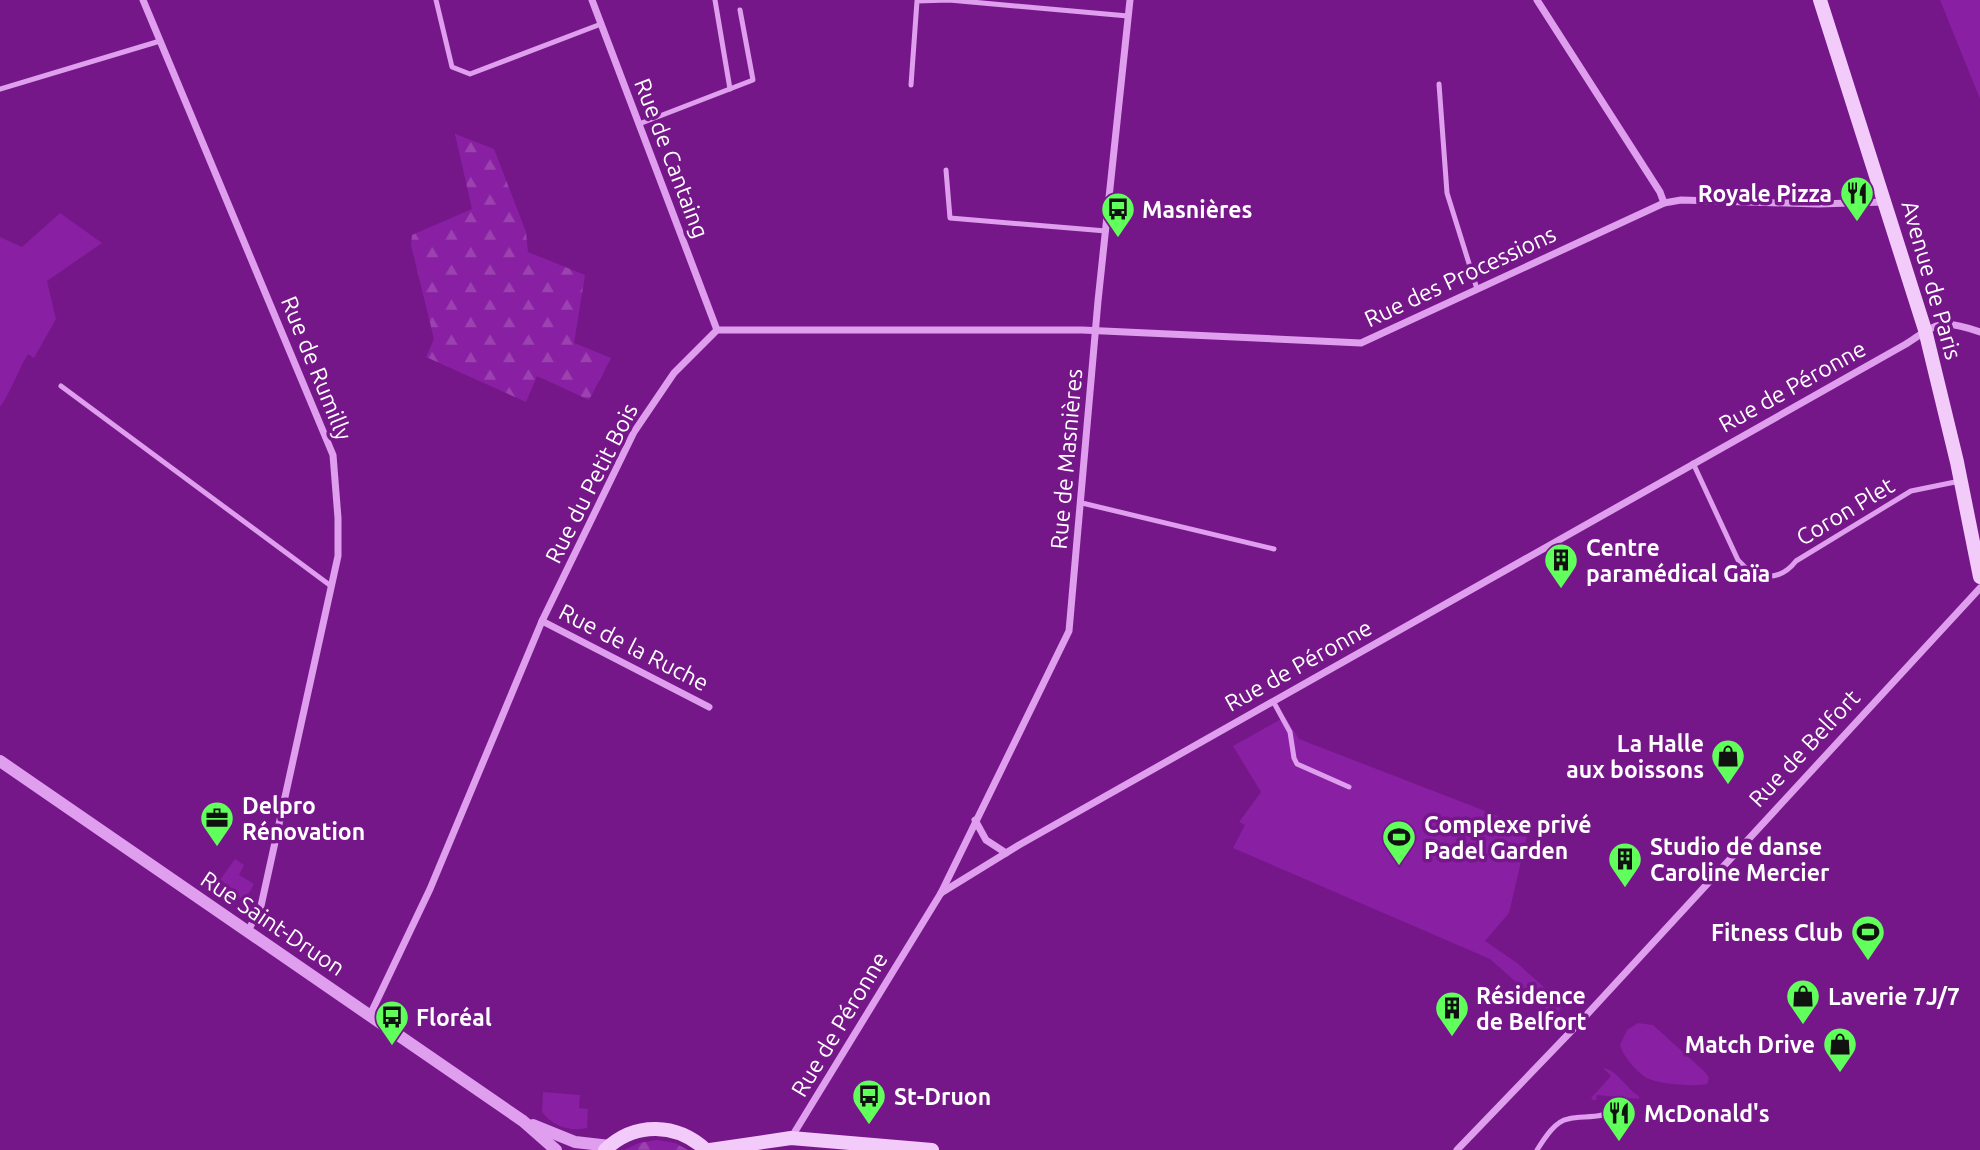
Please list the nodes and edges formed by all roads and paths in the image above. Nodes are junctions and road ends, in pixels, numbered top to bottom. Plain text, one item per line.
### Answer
1 (143, 0) edge
2 (436, 0) edge
3 (592, 0) edge
4 (715, 0) edge
5 (1130, 0) edge
6 (1537, 0) edge
7 (1820, 0) edge
8 (740, 10) dead end
9 (1128, 16) junction
10 (601, 24) junction
11 (160, 41) junction
12 (1439, 84) dead end
13 (911, 85) dead end
14 (0, 89) edge
15 (730, 89) junction
16 (639, 124) junction
17 (946, 170) dead end
18 (1885, 202) junction
19 (1664, 203) junction
20 (1106, 231) junction
21 (1477, 289) junction
22 (717, 330) junction
23 (1925, 330) junction
24 (1096, 331) junction
25 (1980, 332) edge
26 (61, 386) dead end
27 (1693, 463) junction
28 (1961, 480) junction
29 (1082, 503) junction
30 (1274, 549) dead end
31 (1980, 577) edge
32 (331, 586) junction
33 (1980, 588) edge
34 (542, 621) junction
35 (1273, 701) junction
36 (709, 707) dead end
37 (0, 761) edge
38 (1349, 787) dead end
39 (975, 820) junction
40 (1006, 853) junction
41 (941, 893) junction
42 (248, 931) junction
43 (370, 1016) junction
44 (1602, 1115) dead end
45 (523, 1121) junction
46 (791, 1138) junction
47 (551, 1148) edge
48 (608, 1148) edge
49 (708, 1150) edge
50 (932, 1150) edge
51 (1457, 1150) edge
52 (1536, 1150) edge

1 - 11 street, Rue de Rumilly
2 - 10 lane
3 - 10 street, Rue de Cantaing
4 - 15 lane
5 - 9 street, Rue de Masnières
6 - 19 street
7 - 18 main road, Avenue de Paris
8 - 15 lane
9 - 13 lane
9 - 20 street, Rue de Masnières
10 - 16 street, Rue de Cantaing
11 - 14 lane
11 - 32 street, Rue de Rumilly
12 - 21 lane
15 - 16 lane
16 - 22 street, Rue de Cantaing
17 - 20 lane
18 - 19 street
18 - 23 main road, Avenue de Paris
19 - 21 street, Rue des Processions
20 - 24 street, Rue de Masnières
21 - 24 street, Rue des Processions
22 - 24 street
22 - 34 street, Rue du Petit Bois
23 - 25 street
23 - 27 street, Rue de Péronne
23 - 28 main road, Avenue de Paris
24 - 29 street, Rue de Masnières
26 - 32 lane
27 - 28 lane, Coron Plet
27 - 35 street, Rue de Péronne
28 - 31 main road, Avenue de Paris
29 - 30 lane
29 - 39 street, Rue de Masnières
32 - 42 street, Rue de Rumilly
33 - 51 street, Rue de Belfort
34 - 36 street, Rue de la Ruche
34 - 43 street, Rue du Petit Bois
35 - 38 lane
35 - 40 street, Rue de Péronne
37 - 42 street, Rue Saint-Druon
39 - 40 street
39 - 41 street, Rue de Masnières
40 - 41 street, Rue de Péronne
41 - 46 street, Rue de Péronne
42 - 43 street, Rue Saint-Druon
43 - 45 street, Rue Saint-Druon
44 - 52 lane
45 - 47 street, Rue Saint-Druon
45 - 48 street, Rue Saint-Druon
46 - 49 main road
46 - 50 main road
48 - 49 main road

